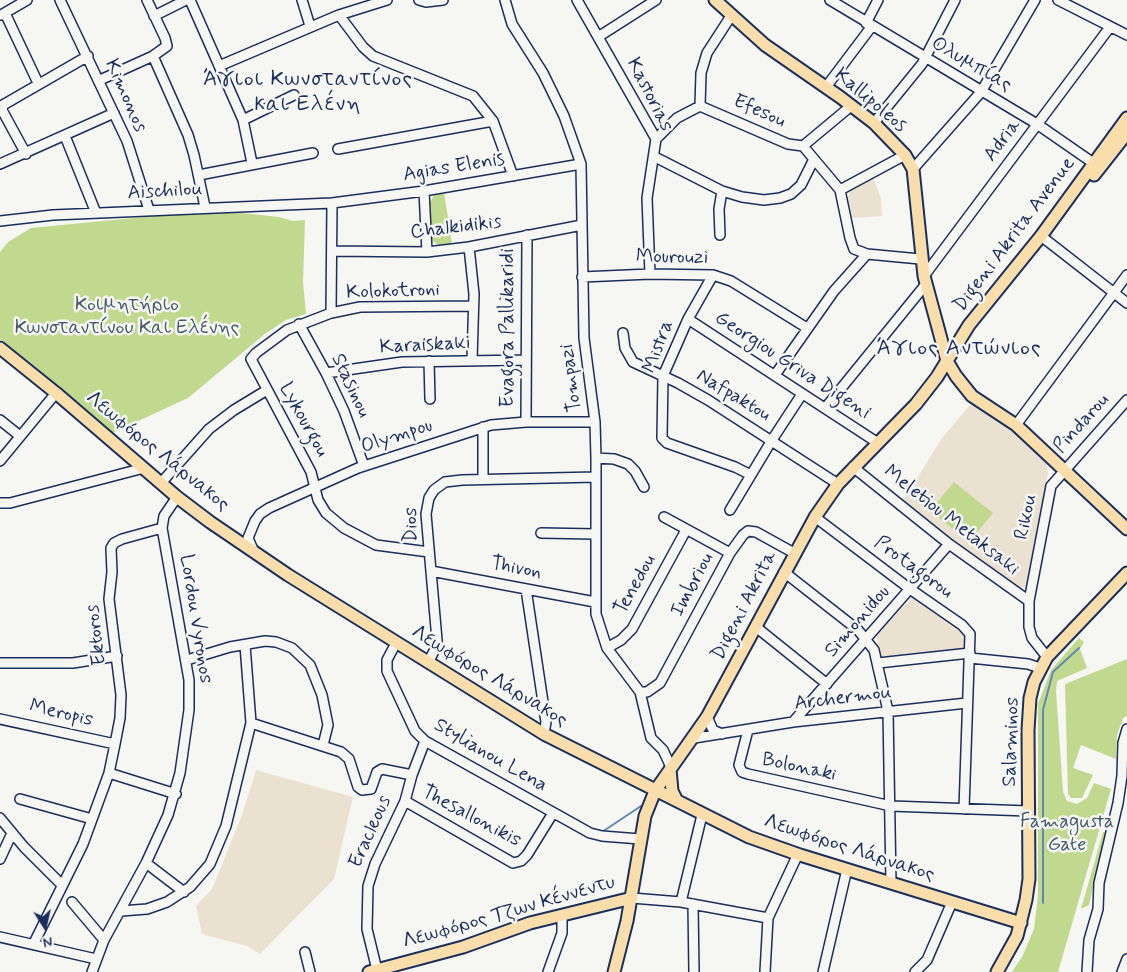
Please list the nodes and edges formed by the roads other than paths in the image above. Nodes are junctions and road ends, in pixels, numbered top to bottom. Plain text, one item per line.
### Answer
1 (27, 0) edge
2 (60, 0) edge
3 (147, 0) edge
4 (188, 0) edge
5 (302, 0) edge
6 (387, 0) edge
7 (419, 0) edge
8 (443, 0) edge
9 (505, 0) edge
10 (577, 0) edge
11 (656, 0) edge
12 (715, 0) edge
13 (830, 0) edge
14 (878, 0) edge
15 (955, 0) edge
16 (1035, 0) edge
17 (1058, 0) edge
18 (1077, 4) edge
19 (2, 14) edge
20 (339, 14) junction
21 (154, 16) junction
22 (731, 16) junction
23 (869, 25) junction
24 (310, 26) junction
25 (1110, 27) junction
26 (1126, 32) edge
27 (598, 37) junction
28 (155, 54) junction
29 (88, 56) junction
30 (924, 58) junction
31 (220, 66) junction
32 (100, 80) junction
33 (38, 83) junction
34 (826, 88) junction
35 (981, 92) junction
36 (294, 95) dead end
37 (700, 106) junction
38 (852, 106) junction
39 (114, 113) junction
40 (1127, 118) edge
41 (243, 120) junction
42 (494, 121) junction
43 (874, 123) junction
44 (1037, 124) junction
45 (1127, 132) edge
46 (65, 136) junction
47 (656, 139) junction
48 (803, 146) junction
49 (338, 149) dead end
50 (313, 152) dead end
51 (26, 154) junction
52 (906, 155) junction
53 (655, 157) junction
54 (814, 159) junction
55 (252, 163) junction
56 (0, 164) edge
57 (581, 164) junction
58 (1096, 165) junction
59 (913, 169) junction
60 (199, 175) junction
61 (513, 176) junction
62 (840, 190) junction
63 (424, 191) junction
64 (722, 191) junction
65 (332, 203) junction
66 (205, 207) junction
67 (149, 210) junction
68 (96, 213) junction
69 (0, 221) edge
70 (582, 225) junction
71 (527, 235) junction
72 (720, 235) dead end
73 (1045, 241) junction
74 (469, 247) junction
75 (332, 251) junction
76 (428, 252) junction
77 (867, 254) junction
78 (920, 259) junction
79 (650, 274) junction
80 (1127, 275) edge
81 (713, 276) junction
82 (582, 277) junction
83 (925, 280) junction
84 (1115, 294) junction
85 (1127, 303) edge
86 (474, 306) junction
87 (330, 313) junction
88 (688, 319) junction
89 (299, 324) junction
90 (807, 328) junction
91 (623, 332) dead end
92 (0, 348) edge
93 (472, 360) junction
94 (526, 360) junction
95 (429, 361) junction
96 (948, 361) junction
97 (255, 370) joint
98 (326, 373) junction
99 (775, 374) junction
100 (663, 376) junction
101 (266, 390) junction
102 (56, 393) junction
103 (802, 394) junction
104 (430, 399) dead end
105 (1126, 403) edge
106 (826, 407) junction
107 (0, 420) edge
108 (526, 422) junction
109 (595, 422) junction
110 (1016, 425) junction
111 (483, 427) junction
112 (20, 436) junction
113 (772, 440) junction
114 (878, 443) junction
115 (596, 458) junction
116 (0, 461) edge
117 (364, 466) junction
118 (853, 467) junction
119 (144, 468) junction
120 (1063, 471) junction
121 (751, 475) junction
122 (596, 477) junction
123 (483, 479) junction
124 (160, 483) junction
125 (838, 484) junction
126 (315, 488) junction
127 (644, 488) dead end
128 (177, 497) junction
129 (5, 503) edge
130 (0, 510) edge
131 (730, 510) dead end
132 (664, 516) dead end
133 (815, 517) junction
134 (255, 521) junction
135 (162, 528) junction
136 (248, 529) junction
137 (1127, 529) edge
138 (686, 530) junction
139 (541, 533) dead end
140 (228, 534) junction
141 (595, 534) junction
142 (240, 542) junction
143 (949, 544) junction
144 (254, 552) junction
145 (429, 552) junction
146 (730, 553) junction
147 (794, 553) junction
148 (431, 570) junction
149 (784, 572) junction
150 (1127, 573) edge
151 (526, 589) junction
152 (910, 590) junction
153 (1029, 601) junction
154 (595, 602) junction
155 (756, 627) junction
156 (867, 639) junction
157 (396, 643) junction
158 (245, 645) junction
159 (607, 648) junction
160 (970, 655) junction
161 (117, 656) junction
162 (1047, 657) junction
163 (187, 660) junction
164 (0, 663) edge
165 (428, 663) junction
166 (878, 663) junction
167 (1040, 668) junction
168 (827, 684) junction
169 (640, 692) junction
170 (967, 703) junction
171 (888, 711) junction
172 (708, 717) junction
173 (0, 719) edge
174 (793, 722) junction
175 (251, 723) junction
176 (1127, 729) edge
177 (748, 730) junction
178 (544, 734) junction
179 (724, 734) junction
180 (694, 738) junction
181 (425, 741) junction
182 (115, 744) junction
183 (323, 745) junction
184 (663, 750) junction
185 (684, 750) junction
186 (671, 768) junction
187 (109, 772) junction
188 (412, 775) junction
189 (1125, 776) edge
190 (655, 791) junction
191 (176, 794) junction
192 (20, 798) dead end
193 (405, 801) junction
194 (677, 801) junction
195 (891, 806) junction
196 (964, 810) junction
197 (1028, 811) junction
198 (553, 812) junction
199 (702, 815) junction
200 (0, 818) edge
201 (92, 819) junction
202 (12, 833) junction
203 (640, 839) junction
204 (798, 854) junction
205 (0, 859) edge
206 (146, 863) junction
207 (846, 869) junction
208 (891, 883) junction
209 (62, 884) junction
210 (184, 892) junction
211 (632, 898) junction
212 (72, 902) dead end
213 (681, 902) junction
214 (952, 902) junction
215 (693, 904) junction
216 (121, 911) junction
217 (562, 915) junction
218 (768, 918) junction
219 (1022, 922) junction
220 (0, 937) edge
221 (104, 940) junction
222 (34, 943) junction
223 (305, 952) dead end
224 (96, 959) junction
225 (1127, 959) edge
226 (373, 971) edge
227 (92, 972) edge
228 (310, 972) edge
229 (548, 972) edge
230 (614, 972) edge
231 (694, 972) edge
232 (765, 972) edge
233 (823, 972) edge
234 (915, 972) edge
235 (998, 972) edge
236 (1087, 972) edge
237 (1122, 972) edge

1 - 19 street
2 - 29 street, Kimonos
3 - 21 street
4 - 21 street
4 - 31 street
5 - 24 street
6 - 20 street
7 - 8 street
9 - 57 street, Tompazi
10 - 27 street, Kastorias
11 - 27 street
12 - 22 main road, Kallipoleos
13 - 23 street, Ολυμπίας
14 - 23 street
15 - 30 street
16 - 35 street
17 - 18 street
18 - 25 street
19 - 33 street
20 - 24 street
20 - 42 street
21 - 28 street
22 - 34 main road, Kallipoleos
22 - 37 street
23 - 30 street, Ολυμπίας
23 - 34 street
24 - 31 street
25 - 26 street
25 - 44 street, Adria
27 - 47 street, Kastorias
28 - 32 street
28 - 60 street
29 - 32 street, Kimonos
29 - 33 street
30 - 35 street, Ολυμπίας
30 - 43 street
31 - 41 street
32 - 39 street, Kimonos
33 - 51 street
34 - 38 main road, Kallipoleos
35 - 44 street, Ολυμπίας
35 - 59 street
36 - 41 street
37 - 47 street, Efesou
37 - 48 street, Efesou
38 - 43 main road, Kallipoleos
38 - 48 street
39 - 46 street
39 - 67 street, Kimonos
40 - 58 main road, Digeni Akrita Avenue
41 - 55 street
42 - 49 street
42 - 61 street
43 - 52 main road, Kallipoleos
44 - 58 street, Ολυμπίας
44 - 83 street, Adria
45 - 58 main road, Digeni Akrita Avenue
46 - 51 street
46 - 68 street
47 - 53 street, Kastorias
48 - 54 street, Efesou
50 - 55 street
51 - 56 street
52 - 59 main road, Kallipoleos
52 - 62 street
53 - 64 street
53 - 79 street, Kastorias
54 - 62 street, Efesou
54 - 64 street
55 - 60 street
57 - 61 street, Agias Elenis
57 - 70 street, Tompazi
58 - 73 main road, Digeni Akrita Avenue
59 - 78 main road, Kallipoleos
60 - 66 street
61 - 63 street, Agias Elenis
62 - 77 street
63 - 65 street, Agias Elenis
63 - 76 street
64 - 72 street
65 - 66 street, Aischilou
65 - 75 street
66 - 67 street, Aischilou
67 - 68 street, Aischilou
68 - 69 street, Aischilou
70 - 71 street, Chalkidikis
70 - 82 street, Tompazi
71 - 74 street, Chalkidikis
71 - 94 street, Evagora Pallikaridi
73 - 84 street
73 - 96 main road, Digeni Akrita Avenue
74 - 76 street, Chalkidikis
74 - 86 street
75 - 76 street, Chalkidikis
75 - 87 street
77 - 78 street
77 - 90 street
78 - 83 main road, Kallipoleos
79 - 81 street, Mourouzi
79 - 82 street, Mourouzi
80 - 84 street
81 - 88 street, Mistra
81 - 90 street, Mourouzi
82 - 109 street, Tompazi
83 - 96 main road, Kallipoleos
83 - 106 street, Adria
84 - 85 street
84 - 110 street
86 - 87 street, Kolokotroni
86 - 93 street
87 - 89 street, Kolokotroni
88 - 99 street, Georgiou Griva Digeni
88 - 100 street, Mistra
89 - 97 street, Kolokotroni
89 - 98 street, Stasinou
90 - 99 street
91 - 100 street, Nafpaktou
92 - 102 main road, Λεωφόρος Λάρνακος
93 - 94 street, Karaiskaki
93 - 95 street, Karaiskaki
94 - 108 street, Evagora Pallikaridi
95 - 98 street, Karaiskaki
95 - 104 street
96 - 110 main road, Kallipoleos
96 - 114 main road, Digeni Akrita
97 - 101 street, Lykourgou
98 - 117 street, Stasinou
99 - 103 street, Georgiou Griva Digeni
100 - 113 street, Nafpaktou
100 - 121 street, Mistra
101 - 124 street
101 - 126 street, Lykourgou
102 - 112 street
102 - 119 main road, Λεωφόρος Λάρνακος
103 - 106 street, Georgiou Griva Digeni
103 - 113 street
105 - 120 street, Pindarou
106 - 114 street, Georgiou Griva Digeni
107 - 112 street
108 - 109 street, Olympou
108 - 111 street, Olympou
109 - 115 street, Tompazi
110 - 120 main road, Kallipoleos
111 - 117 street, Olympou
111 - 123 street
112 - 116 street
113 - 121 street
113 - 125 street, Nafpaktou
114 - 118 main road, Digeni Akrita
115 - 122 street, Tompazi
115 - 127 street
117 - 126 street, Olympou
118 - 125 main road, Digeni Akrita
118 - 143 street, Meletiou Metaksaki
119 - 124 main road, Λεωφόρος Λάρνακος
119 - 129 street
120 - 137 main road, Kallipoleos
120 - 153 street, Rikou
121 - 131 street
122 - 123 street, Dios
122 - 141 street, Tompazi
123 - 145 street, Dios
124 - 128 main road, Λεωφόρος Λάρνακος
125 - 133 main road, Digeni Akrita
126 - 134 street, Olympou
126 - 145 street, Lykourgou
128 - 135 street
128 - 140 main road, Λεωφόρος Λάρνακος
129 - 130 street
132 - 138 street
133 - 147 main road, Digeni Akrita
133 - 152 street, Protagorou
134 - 136 street, Olympou
134 - 144 street
135 - 161 street, Ektoros
135 - 163 street, Lordou Vyronos
136 - 140 street
136 - 142 street, Olympou
138 - 146 street
138 - 159 street, Tenedou
139 - 141 street
140 - 142 main road, Λεωφόρος Λάρνακος
141 - 154 street, Tompazi
142 - 144 main road, Λεωφόρος Λάρνακος
143 - 152 street, Simonidou
143 - 153 street, Meletiou Metaksaki
144 - 157 main road, Λεωφόρος Λάρνακος
145 - 148 street, Dios
146 - 147 street, Imbriou
146 - 169 street, Imbriou
147 - 149 main road, Digeni Akrita
148 - 151 street, Thivon
148 - 165 street, Dios
149 - 155 main road, Digeni Akrita
149 - 156 street
150 - 162 main road, Salaminos
151 - 154 street, Thivon
151 - 178 street
152 - 156 street, Simonidou
152 - 160 street, Protagorou
153 - 162 street, Rikou
154 - 159 street, Tompazi
155 - 168 street
155 - 172 main road, Digeni Akrita
156 - 166 street
156 - 168 street, Simonidou
157 - 165 main road, Λεωφόρος Λάρνακος
157 - 181 street, Stylianou Lena
158 - 163 street
158 - 175 street
158 - 183 street
159 - 169 street, Tompazi
160 - 166 street
160 - 167 street
160 - 170 street
161 - 164 street
161 - 182 street, Ektoros
162 - 167 main road, Salaminos
163 - 191 street, Lordou Vyronos
165 - 178 main road, Λεωφόρος Λάρνακος
166 - 171 street
167 - 197 main road, Salaminos
168 - 174 street, Simonidou
169 - 184 street, Tompazi
170 - 171 street, Archermou
170 - 196 street
171 - 174 street, Archermou
171 - 195 street
172 - 179 street
172 - 180 main road, Digeni Akrita
173 - 182 street, Meropis
174 - 177 street, Archermou
175 - 183 street
175 - 210 street
176 - 189 street
177 - 179 street, Archermou
177 - 195 street, Bolonaki
178 - 190 main road, Λεωφόρος Λάρνακος
179 - 180 street, Archermou
180 - 185 main road, Digeni Akrita
181 - 188 street, Eracleous
181 - 198 street, Stylianou Lena
182 - 187 street, Ektoros
183 - 188 street
184 - 185 street
184 - 186 street, Tompazi
185 - 186 main road, Digeni Akrita
186 - 190 main road, Digeni Akrita
186 - 194 main road
187 - 191 street
187 - 201 street, Ektoros
188 - 193 street, Eracleous
189 - 236 street
190 - 194 main road, Λεωφόρος Λάρνακος
190 - 203 main road, Digeni Akrita
191 - 206 street, Lordou Vyronos
192 - 201 street
193 - 198 street, Thesallonikis
193 - 226 street, Eracleous
194 - 199 main road, Λεωφόρος Λάρνακος
195 - 196 street, Bolonaki
195 - 208 street
196 - 197 street, Bolonaki
197 - 219 main road, Salaminos
198 - 203 street, Stylianou Lena
199 - 204 main road, Λεωφόρος Λάρνακος
199 - 213 street
200 - 202 street
201 - 209 street, Ektoros
202 - 205 street
202 - 209 street
203 - 211 main road, Digeni Akrita
204 - 207 main road, Λεωφόρος Λάρνακος
204 - 218 street
206 - 210 street
206 - 216 street, Lordou Vyronos
207 - 208 main road, Λεωφόρος Λάρνακος
207 - 233 street
208 - 214 main road, Λεωφόρος Λάρνακος
209 - 222 street, Ektoros
210 - 216 street
211 - 213 street, Λεωφόρος Τζων Κέννεντυ
211 - 217 main road, Λεωφόρος Τζων Κέννεντυ
211 - 230 main road, Digeni Akrita
212 - 221 street
213 - 215 street, Λεωφόρος Τζων Κέννεντυ
214 - 219 main road, Λεωφόρος Λάρνακος
214 - 234 street
215 - 218 street, Λεωφόρος Τζων Κέννεντυ
215 - 231 street
216 - 221 street, Lordou Vyronos
217 - 226 main road, Λεωφόρος Τζων Κέννεντυ
217 - 229 street
218 - 232 street
219 - 235 main road, Salaminos
220 - 222 street
221 - 224 street, Lordou Vyronos
222 - 224 street
223 - 228 street
224 - 227 street, Lordou Vyronos
225 - 237 street

